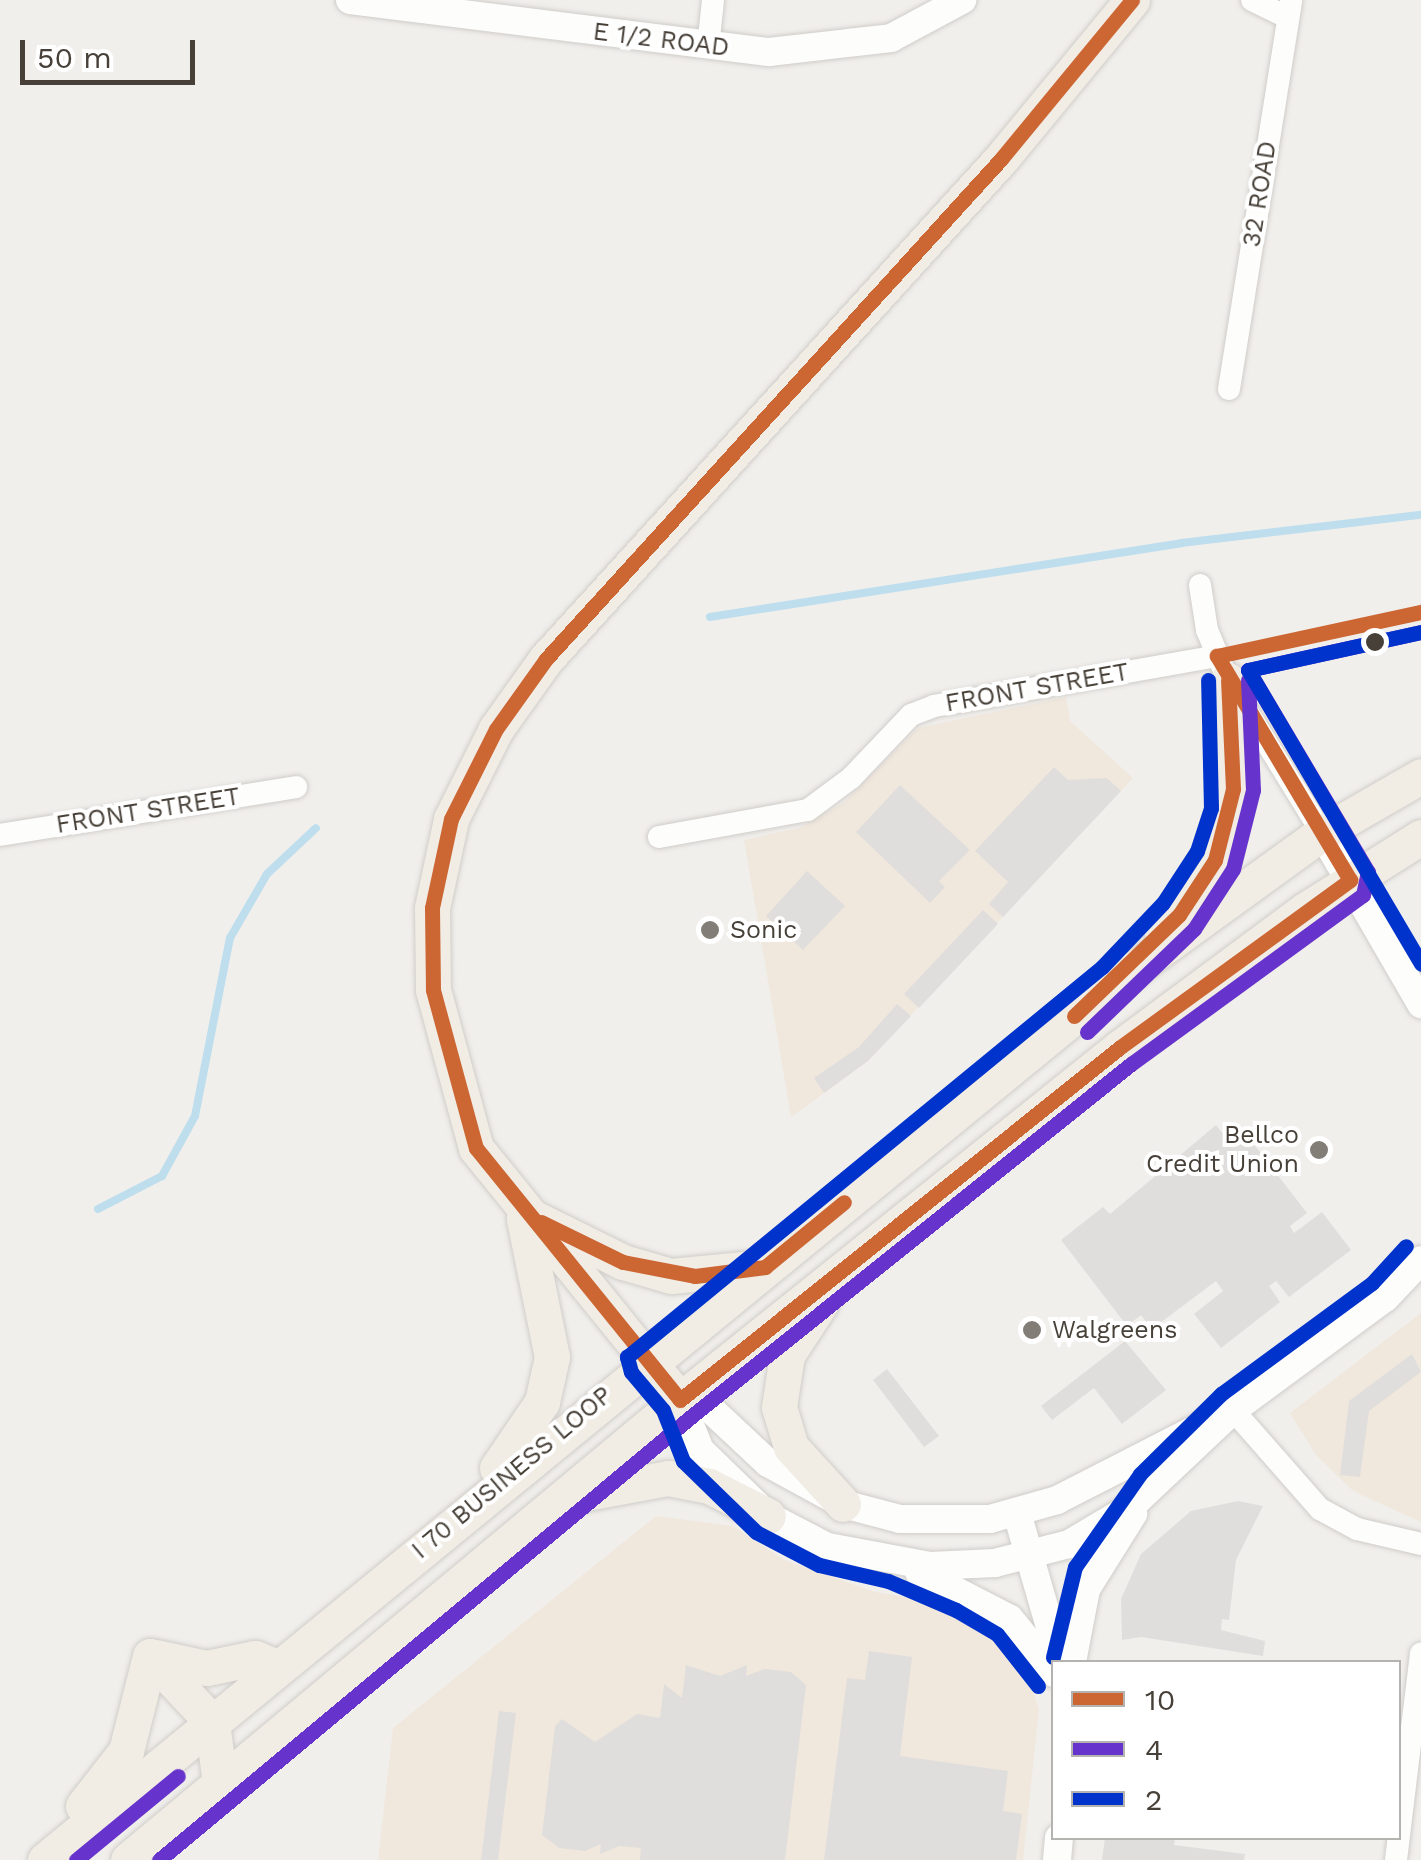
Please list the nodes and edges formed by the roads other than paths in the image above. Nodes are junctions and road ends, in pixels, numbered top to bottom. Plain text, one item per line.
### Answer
1 (350, 0) edge
2 (714, 0) edge
3 (962, 0) edge
4 (1132, 0) edge
5 (1252, 0) edge
6 (462, 7) edge
7 (1289, 8) edge
8 (708, 46) junction
9 (1229, 389) dead end
10 (1200, 584) dead end
11 (1222, 668) junction
12 (1421, 776) edge
13 (296, 787) dead end
14 (1322, 833) junction
15 (0, 836) edge
16 (659, 837) dead end
17 (1421, 837) edge
18 (1350, 880) junction
19 (1412, 964) edge
20 (1116, 982) junction
21 (1421, 1004) edge
22 (522, 1213) junction
23 (868, 1252) junction
24 (1421, 1260) edge
25 (765, 1267) junction
26 (646, 1362) junction
27 (680, 1400) junction
28 (1233, 1410) junction
29 (1154, 1487) junction
30 (570, 1497) junction
31 (842, 1504) junction
32 (1018, 1514) junction
33 (768, 1516) junction
34 (441, 1534) junction
35 (1421, 1544) edge
36 (1031, 1554) junction
37 (894, 1562) junction
38 (1421, 1654) edge
39 (150, 1656) junction
40 (1059, 1660) edge
41 (1072, 1660) edge
42 (275, 1666) junction
43 (1051, 1668) edge
44 (212, 1722) junction
45 (220, 1784) junction
46 (1401, 1819) edge
47 (30, 1860) edge
48 (44, 1860) edge
49 (128, 1860) edge

1 - 6 street, E 1/2 ROAD
2 - 8 street
3 - 8 street, E 1/2 ROAD
4 - 22 main road
5 - 7 street
6 - 8 street, E 1/2 ROAD
7 - 9 street, 32 ROAD
10 - 11 street
11 - 14 street
11 - 16 street, FRONT STREET
11 - 20 main road
12 - 14 main road, I 70 BUSINESS LOOP
13 - 15 street, FRONT STREET
14 - 18 street
14 - 20 main road, I 70 BUSINESS LOOP
17 - 18 main road
18 - 19 street
18 - 23 main road
19 - 21 street
20 - 25 main road, I 70 BUSINESS LOOP
22 - 25 main road
22 - 26 main road
22 - 34 main road
23 - 27 main road
23 - 31 main road
24 - 28 street
25 - 26 main road, I 70 BUSINESS LOOP
26 - 27 main road
26 - 34 main road, I 70 BUSINESS LOOP
27 - 30 main road
27 - 31 street
27 - 33 street
28 - 29 street
28 - 32 street
28 - 35 street
29 - 36 street
29 - 41 street
30 - 33 main road
30 - 45 main road
31 - 32 street
32 - 36 street
33 - 37 street
34 - 42 main road, I 70 BUSINESS LOOP
36 - 37 street
36 - 40 street
37 - 43 street
38 - 46 street
39 - 42 main road
39 - 44 main road
39 - 47 main road
42 - 44 main road, I 70 BUSINESS LOOP
44 - 45 main road
44 - 48 main road, I 70 BUSINESS LOOP
45 - 49 main road

